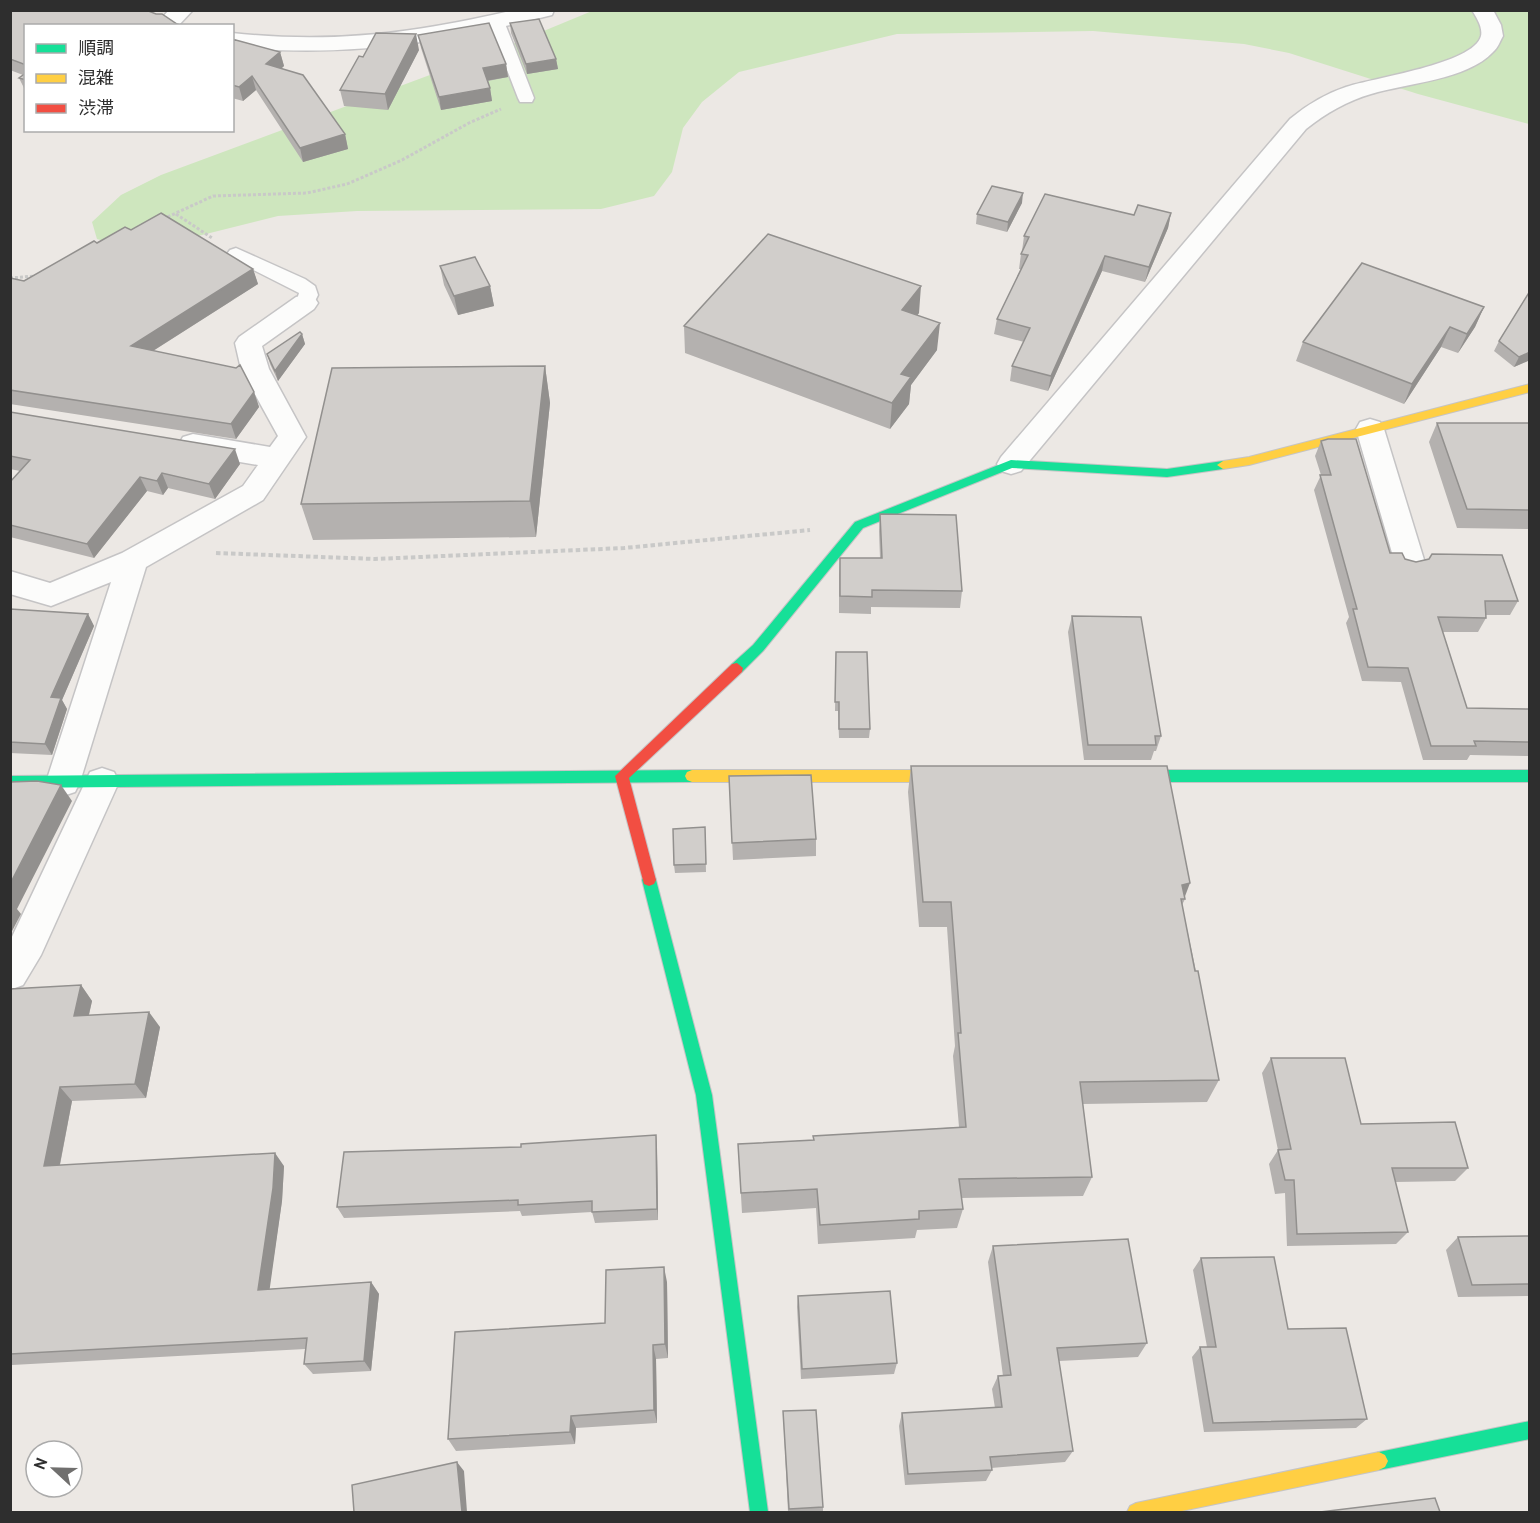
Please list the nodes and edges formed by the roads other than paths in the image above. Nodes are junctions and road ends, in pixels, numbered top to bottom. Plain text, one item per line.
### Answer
1 (544, 10) edge
2 (1482, 10) edge
3 (496, 21) junction
4 (234, 40) edge
5 (526, 98) road end
6 (236, 254) road end
7 (306, 303) joint
8 (1530, 388) edge
9 (1370, 429) junction
10 (172, 441) edge
11 (276, 458) junction
12 (1011, 464) junction
13 (144, 555) junction
14 (1410, 563) edge
15 (10, 582) edge
16 (622, 776) junction
17 (968, 776) edge
18 (1112, 776) edge
19 (1530, 776) edge
20 (10, 782) edge
21 (63, 782) junction
22 (102, 782) junction
23 (10, 974) edge
24 (1530, 1430) edge
25 (759, 1512) edge
26 (1136, 1512) edge

1 - 3 street
2 - 12 street
3 - 4 street
3 - 5 lane
6 - 7 lane
7 - 11 street
8 - 9 street
9 - 12 street
9 - 14 street
10 - 11 street
11 - 13 street
12 - 16 street
13 - 15 street
13 - 21 street
16 - 17 street
16 - 22 street
16 - 25 street
18 - 19 street
20 - 21 street
21 - 22 street
22 - 23 street
24 - 26 street

